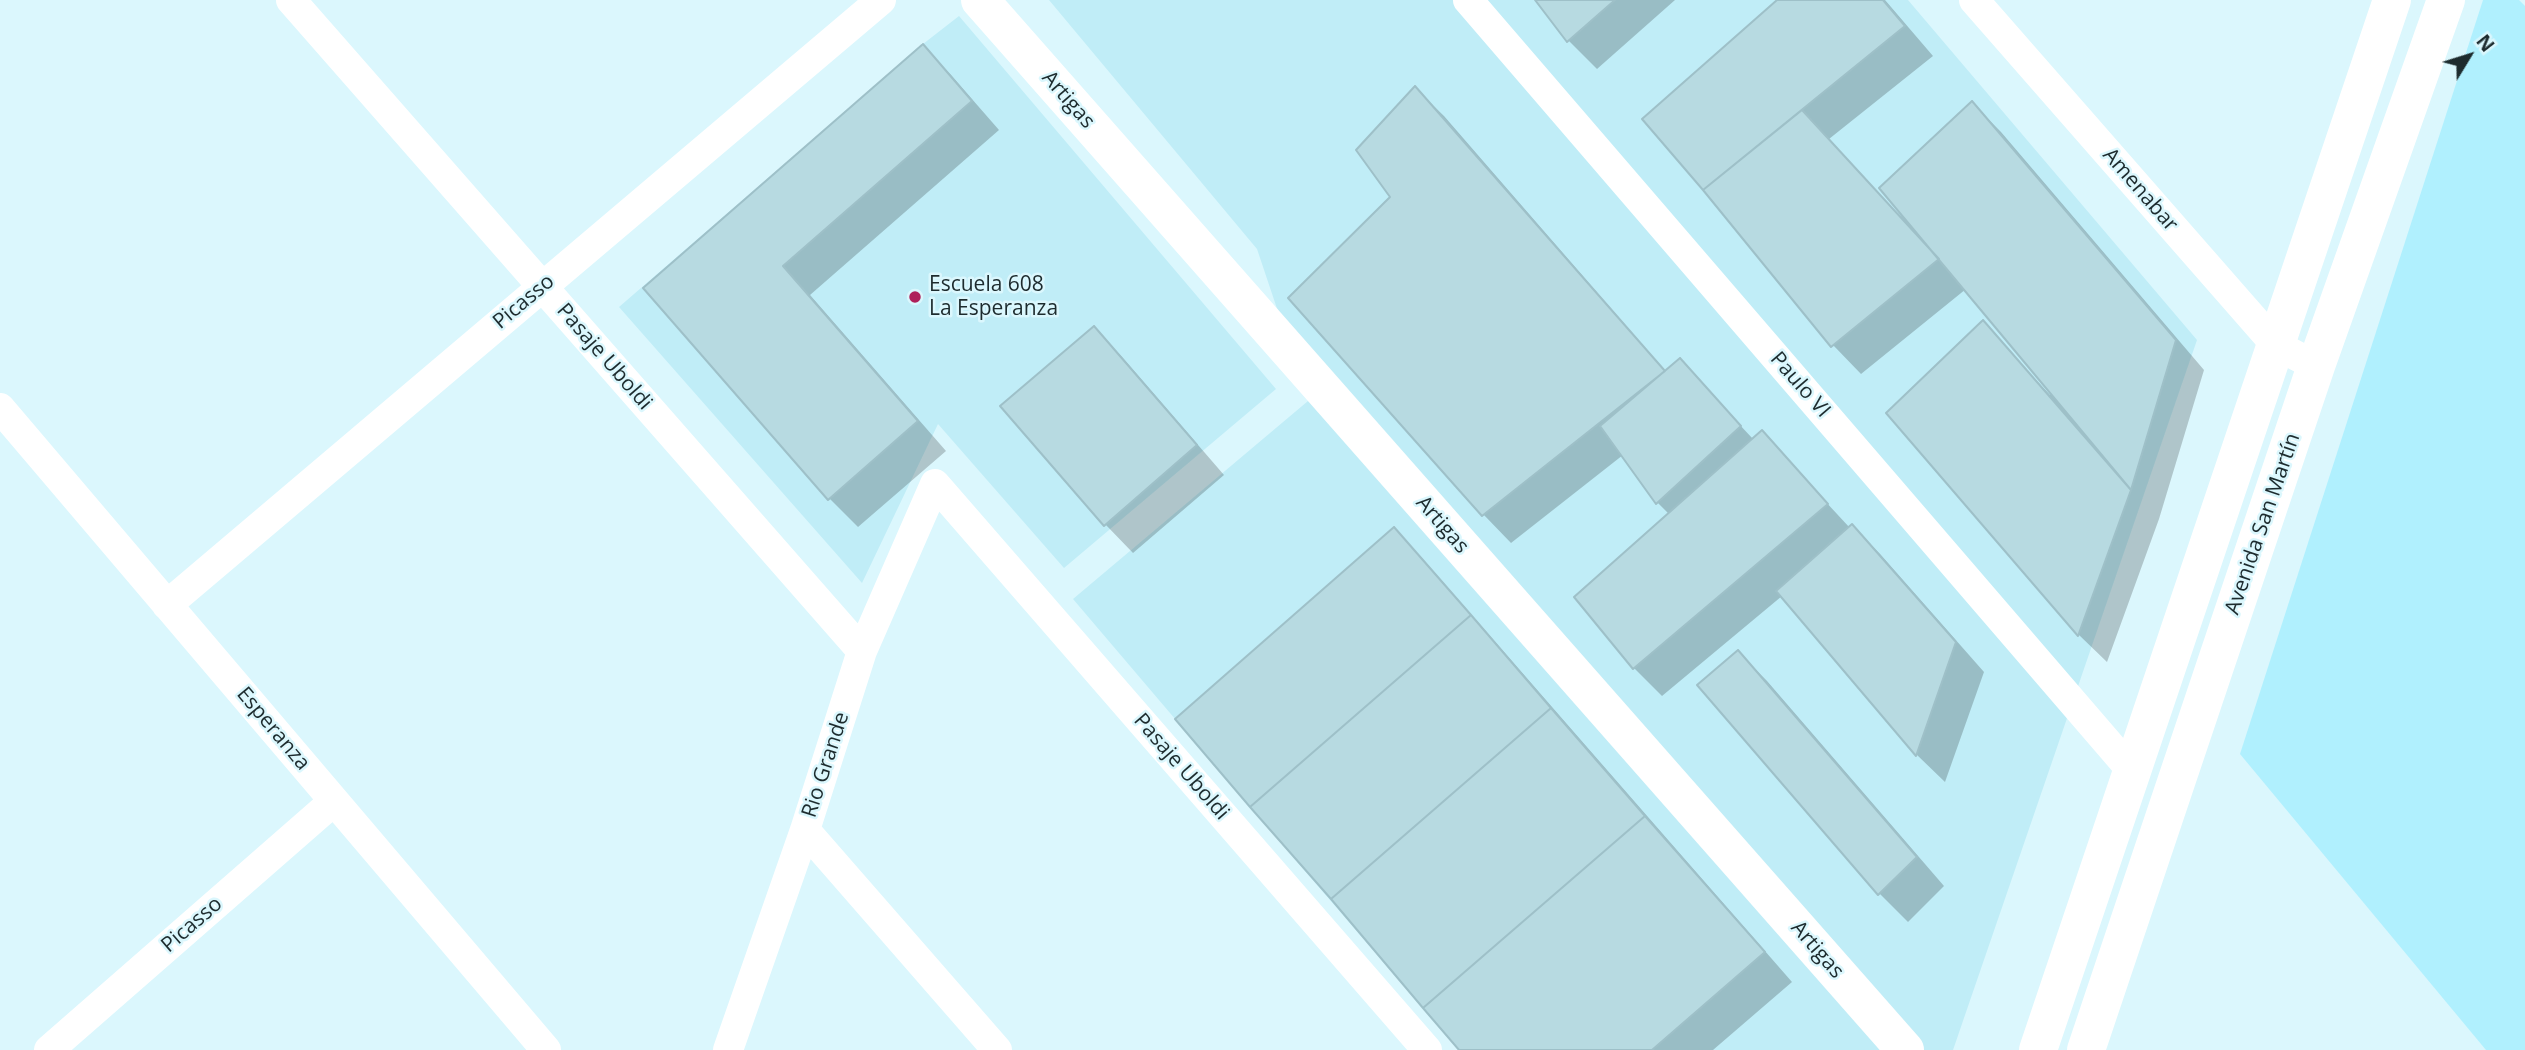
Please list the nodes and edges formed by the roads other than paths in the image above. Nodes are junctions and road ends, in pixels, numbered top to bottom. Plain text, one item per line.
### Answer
1 (291, 0) edge
2 (881, 0) edge
3 (980, 0) edge
4 (1468, 0) edge
5 (1974, 0) edge
6 (2392, 0) edge
7 (2446, 0) edge
8 (542, 287) junction
9 (2276, 345) junction
10 (2316, 366) junction
11 (0, 408) edge
12 (934, 484) joint
13 (167, 605) junction
14 (862, 651) junction
15 (2132, 771) junction
16 (334, 801) junction
17 (805, 830) junction
18 (50, 1050) edge
19 (546, 1050) edge
20 (728, 1050) edge
21 (997, 1050) edge
22 (1427, 1050) edge
23 (1905, 1050) edge
24 (2038, 1050) edge
25 (2086, 1050) edge

1 - 8 street, Pasaje Uboldi
2 - 8 street, Picasso
3 - 23 main road, Artigas
4 - 15 street, Paulo VI
5 - 9 street, Amenabar
6 - 9 main road
7 - 10 main road, Avenida San Martín
8 - 13 street, Picasso
8 - 14 street, Pasaje Uboldi
9 - 10 street, Amenabar
9 - 15 main road
10 - 25 main road, Avenida San Martín
11 - 13 street, Esperanza
12 - 14 street, Rio Grande
12 - 22 street, Pasaje Uboldi
13 - 16 street, Esperanza
14 - 17 street, Rio Grande
15 - 24 main road
16 - 18 street, Picasso
16 - 19 street, Esperanza
17 - 20 street, Rio Grande
17 - 21 street

